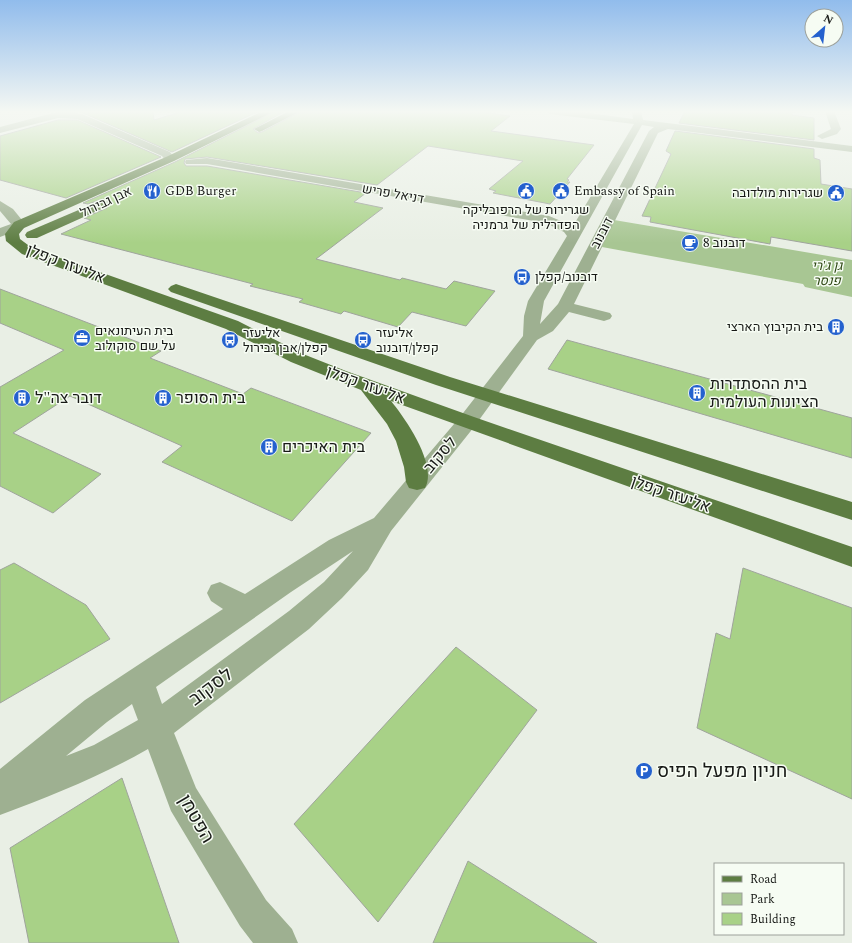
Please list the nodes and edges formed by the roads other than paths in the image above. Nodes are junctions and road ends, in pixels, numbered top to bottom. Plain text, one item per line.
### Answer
1 (167, 155) edge
2 (176, 155) edge
3 (205, 155) edge
4 (618, 155) edge
5 (644, 155) edge
6 (841, 155) edge
7 (170, 158) junction
8 (845, 160) dead end
9 (186, 164) joint
10 (114, 198) dead end
11 (0, 205) edge
12 (587, 214) junction
13 (548, 220) junction
14 (19, 225) junction
15 (32, 235) junction
16 (574, 236) junction
17 (4, 240) edge
18 (565, 306) junction
19 (604, 316) dead end
20 (531, 336) junction
21 (367, 386) junction
22 (487, 395) junction
23 (466, 422) junction
24 (418, 482) junction
25 (852, 510) edge
26 (383, 524) junction
27 (852, 557) edge
28 (220, 593) dead end
29 (246, 609) junction
30 (139, 682) junction
31 (157, 727) junction
32 (0, 790) edge
33 (0, 798) edge
34 (278, 943) edge

1 - 7 street
2 - 7 main road, אבן גבירול
3 - 9 main road
4 - 12 street, דובנוב
5 - 18 street, דובנוב
6 - 8 street
7 - 14 main road, אבן גבירול
9 - 13 street, דניאל פריש
10 - 15 main road, אבן גבירול
11 - 14 street
12 - 13 street, דניאל פריש
12 - 16 street, דובנוב
13 - 16 street, דניאל פריש
14 - 15 main road, אליעזר קפלן
14 - 17 main road, אליעזר קפלן
15 - 17 street, אבן גבירול
15 - 22 main road, אליעזר קפלן
16 - 20 street, דובנוב
17 - 21 main road, אליעזר קפלן
18 - 19 street
18 - 20 street, דובנוב
20 - 22 street, דובנוב
21 - 23 main road, אליעזר קפלן
21 - 24 main road
22 - 23 street, דובנוב
22 - 25 main road, אליעזר קפלן
23 - 24 street, לסקוב
23 - 27 main road, אליעזר קפלן
24 - 26 street, לסקוב
26 - 29 street, לסקוב
26 - 31 street, לסקוב
28 - 29 street
29 - 30 street, לסקוב
30 - 31 street, הפטמן
30 - 32 street, לסקוב
31 - 33 street, לסקוב
31 - 34 street, הפטמן

